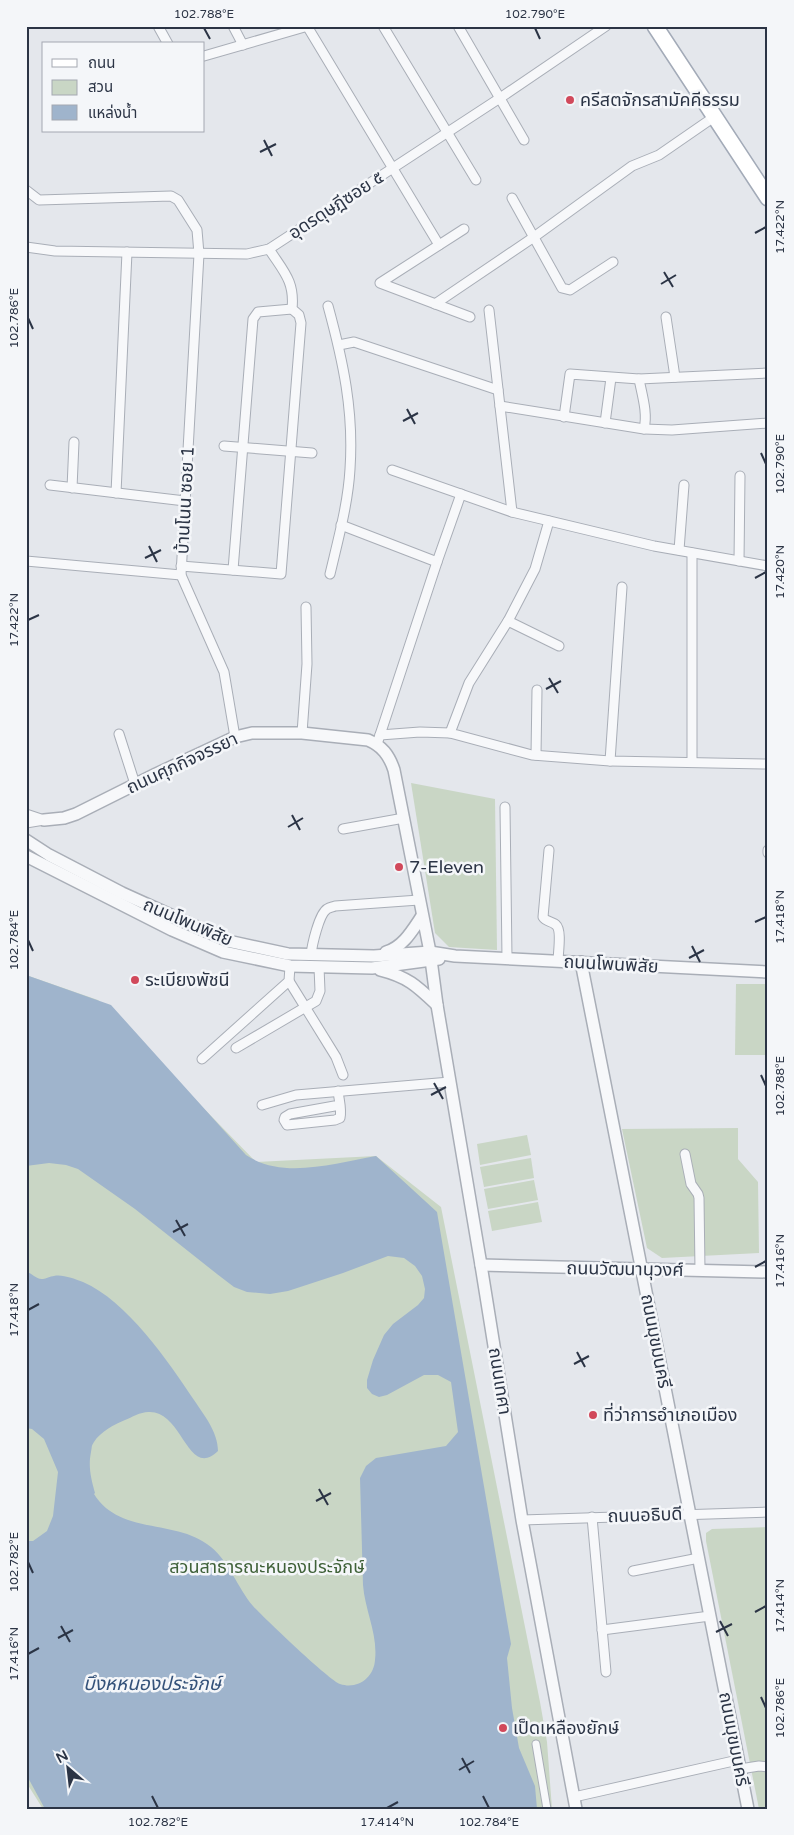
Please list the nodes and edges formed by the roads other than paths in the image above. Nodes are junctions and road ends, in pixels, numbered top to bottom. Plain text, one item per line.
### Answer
1 (158, 26) edge
2 (233, 26) edge
3 (307, 26) edge
4 (383, 26) edge
5 (458, 26) edge
6 (606, 26) edge
7 (655, 26) edge
8 (167, 42) edge
9 (244, 45) junction
10 (205, 56) edge
11 (500, 98) junction
12 (714, 117) junction
13 (447, 133) junction
14 (524, 140) dead end
15 (392, 169) junction
16 (476, 180) dead end
17 (26, 190) edge
18 (512, 198) dead end
19 (768, 198) edge
20 (464, 229) dead end
21 (534, 237) junction
22 (439, 245) junction
23 (26, 247) edge
24 (269, 249) junction
25 (127, 252) junction
26 (199, 254) junction
27 (613, 262) dead end
28 (435, 304) junction
29 (328, 306) dead end
30 (292, 310) junction
31 (489, 310) dead end
32 (666, 316) dead end
33 (470, 317) dead end
34 (339, 345) junction
35 (768, 373) edge
36 (675, 377) junction
37 (612, 378) junction
38 (639, 379) junction
39 (498, 390) junction
40 (500, 406) junction
41 (564, 417) junction
42 (605, 423) junction
43 (768, 423) edge
44 (644, 430) junction
45 (74, 442) dead end
46 (224, 446) dead end
47 (242, 448) junction
48 (291, 452) junction
49 (312, 453) dead end
50 (392, 470) dead end
51 (740, 476) dead end
52 (50, 485) dead end
53 (684, 485) dead end
54 (72, 488) junction
55 (116, 493) junction
56 (461, 494) junction
57 (185, 501) junction
58 (512, 512) junction
59 (549, 521) junction
60 (341, 525) junction
61 (679, 550) junction
62 (692, 553) junction
63 (26, 561) edge
64 (739, 561) junction
65 (437, 562) junction
66 (768, 566) edge
67 (233, 570) junction
68 (181, 571) junction
69 (330, 574) dead end
70 (622, 588) dead end
71 (306, 607) dead end
72 (508, 622) junction
73 (559, 646) dead end
74 (537, 690) dead end
75 (302, 733) junction
76 (450, 733) junction
77 (119, 734) dead end
78 (235, 737) junction
79 (379, 739) junction
80 (536, 755) junction
81 (610, 761) junction
82 (692, 761) junction
83 (768, 764) edge
84 (135, 784) junction
85 (505, 807) dead end
86 (26, 814) edge
87 (404, 818) junction
88 (44, 820) junction
89 (27, 824) edge
90 (342, 829) dead end
91 (26, 840) edge
92 (549, 850) dead end
93 (26, 856) edge
94 (419, 900) junction
95 (422, 916) junction
96 (311, 955) junction
97 (374, 956) junction
98 (430, 957) junction
99 (506, 958) junction
100 (558, 961) junction
101 (581, 962) junction
102 (290, 966) junction
103 (319, 967) junction
104 (372, 968) junction
105 (768, 972) edge
106 (290, 981) junction
107 (436, 1005) junction
108 (306, 1008) junction
109 (236, 1048) dead end
110 (202, 1059) dead end
111 (343, 1076) dead end
112 (450, 1082) junction
113 (338, 1091) junction
114 (262, 1105) dead end
115 (340, 1105) junction
116 (685, 1154) dead end
117 (481, 1265) junction
118 (642, 1269) junction
119 (700, 1270) junction
120 (768, 1272) edge
121 (768, 1512) edge
122 (690, 1514) junction
123 (592, 1518) junction
124 (522, 1520) junction
125 (699, 1558) junction
126 (633, 1571) dead end
127 (710, 1616) junction
128 (602, 1630) junction
129 (606, 1672) dead end
130 (536, 1744) dead end
131 (739, 1764) junction
132 (768, 1767) edge
133 (575, 1803) edge
134 (547, 1809) edge
135 (748, 1809) edge

1 - 8 street
2 - 9 street
3 - 9 street
3 - 15 street
4 - 13 street
5 - 11 street
6 - 11 street, อุดรดุษฎีซอย ๕
7 - 12 main road
9 - 10 street
11 - 13 street, อุดรดุษฎีซอย ๕
11 - 14 street
12 - 19 main road
12 - 21 street
13 - 15 street, อุดรดุษฎีซอย ๕
13 - 16 street
15 - 22 street
15 - 24 street, อุดรดุษฎีซอย ๕
17 - 26 street, บ้านโนน ซอย 1
18 - 21 street
20 - 22 street
21 - 27 street
21 - 28 street
22 - 28 street
23 - 25 street, อุดรดุษฎีซอย ๕
24 - 26 street, อุดรดุษฎีซอย ๕
24 - 30 street
25 - 26 street, อุดรดุษฎีซอย ๕
25 - 55 street
26 - 57 street, บ้านโนน ซอย 1
28 - 33 street
29 - 34 street
30 - 47 street
30 - 48 street
31 - 39 street
32 - 36 street
34 - 39 street
34 - 60 street
35 - 36 street
36 - 38 street
37 - 38 street
37 - 41 street
37 - 42 street
38 - 44 street
39 - 40 street
40 - 41 street
40 - 58 street
41 - 42 street
42 - 44 street
43 - 44 street
45 - 54 street
46 - 47 street
47 - 48 street
47 - 67 street
48 - 49 street
48 - 67 street
50 - 56 street
51 - 64 street
52 - 54 street
53 - 61 street
54 - 55 street
55 - 57 street
56 - 58 street
56 - 65 street
57 - 68 street, บ้านโนน ซอย 1
58 - 59 street
59 - 61 street
59 - 72 street
60 - 65 street
60 - 69 street
61 - 62 street
62 - 64 street
62 - 82 street
63 - 68 street
64 - 66 street
65 - 79 street
67 - 68 street
68 - 78 street, บ้านโนน ซอย 1
70 - 81 street
71 - 75 street
72 - 73 street
72 - 76 street
74 - 80 street
75 - 78 street, ถนนศุภกิจจรรยา
75 - 79 street, ถนนศุภกิจจรรยา
76 - 79 street
76 - 80 street
77 - 84 street
78 - 84 street, ถนนศุภกิจจรรยา
79 - 87 street
80 - 81 street
81 - 82 street
82 - 83 street
84 - 88 street, ถนนศุภกิจจรรยา
85 - 99 street
86 - 88 street, ถนนศุภกิจจรรยา
87 - 90 street
87 - 94 street
88 - 89 street, ถนนศุภกิจจรรยา
91 - 96 street, ถนนโพนพิสัย
92 - 100 street
93 - 102 street, ถนนโพนพิสัย
94 - 95 street
94 - 96 street
95 - 97 street
95 - 98 street
96 - 97 street, ถนนโพนพิสัย
97 - 98 street, ถนนโพนพิสัย
98 - 99 street, ถนนโพนพิสัย
98 - 104 street, ถนนโพนพิสัย
98 - 107 street, ถนนเทศา
99 - 100 street, ถนนโพนพิสัย
100 - 101 street, ถนนโพนพิสัย
101 - 105 street, ถนนโพนพิสัย
101 - 118 street, ถนนมุขมนครี
102 - 103 street, ถนนโพนพิสัย
102 - 106 street
103 - 104 street, ถนนโพนพิสัย
103 - 108 street
104 - 107 street
106 - 108 street
106 - 110 street
107 - 112 street, ถนนเทศา
108 - 109 street
108 - 111 street
112 - 113 street
112 - 117 street, ถนนเทศา
113 - 114 street
113 - 115 street
115 - 115 street
116 - 119 street
117 - 118 street, ถนนวัฒนานุวงศ์
117 - 124 street, ถนนเทศา
118 - 119 street, ถนนวัฒนานุวงศ์
118 - 122 street, ถนนมุขมนครี
119 - 120 street, ถนนวัฒนานุวงศ์
121 - 122 street, ถนนอธิบดี
122 - 123 street, ถนนอธิบดี
122 - 125 street, ถนนมุขมนครี
123 - 124 street, ถนนอธิบดี
123 - 128 street
124 - 133 street, ถนนเทศา
125 - 126 street
125 - 127 street, ถนนมุขมนครี
127 - 128 street
127 - 131 street, ถนนมุขมนครี
128 - 129 street
130 - 134 street
131 - 132 street
131 - 133 street
131 - 135 street, ถนนมุขมนครี

